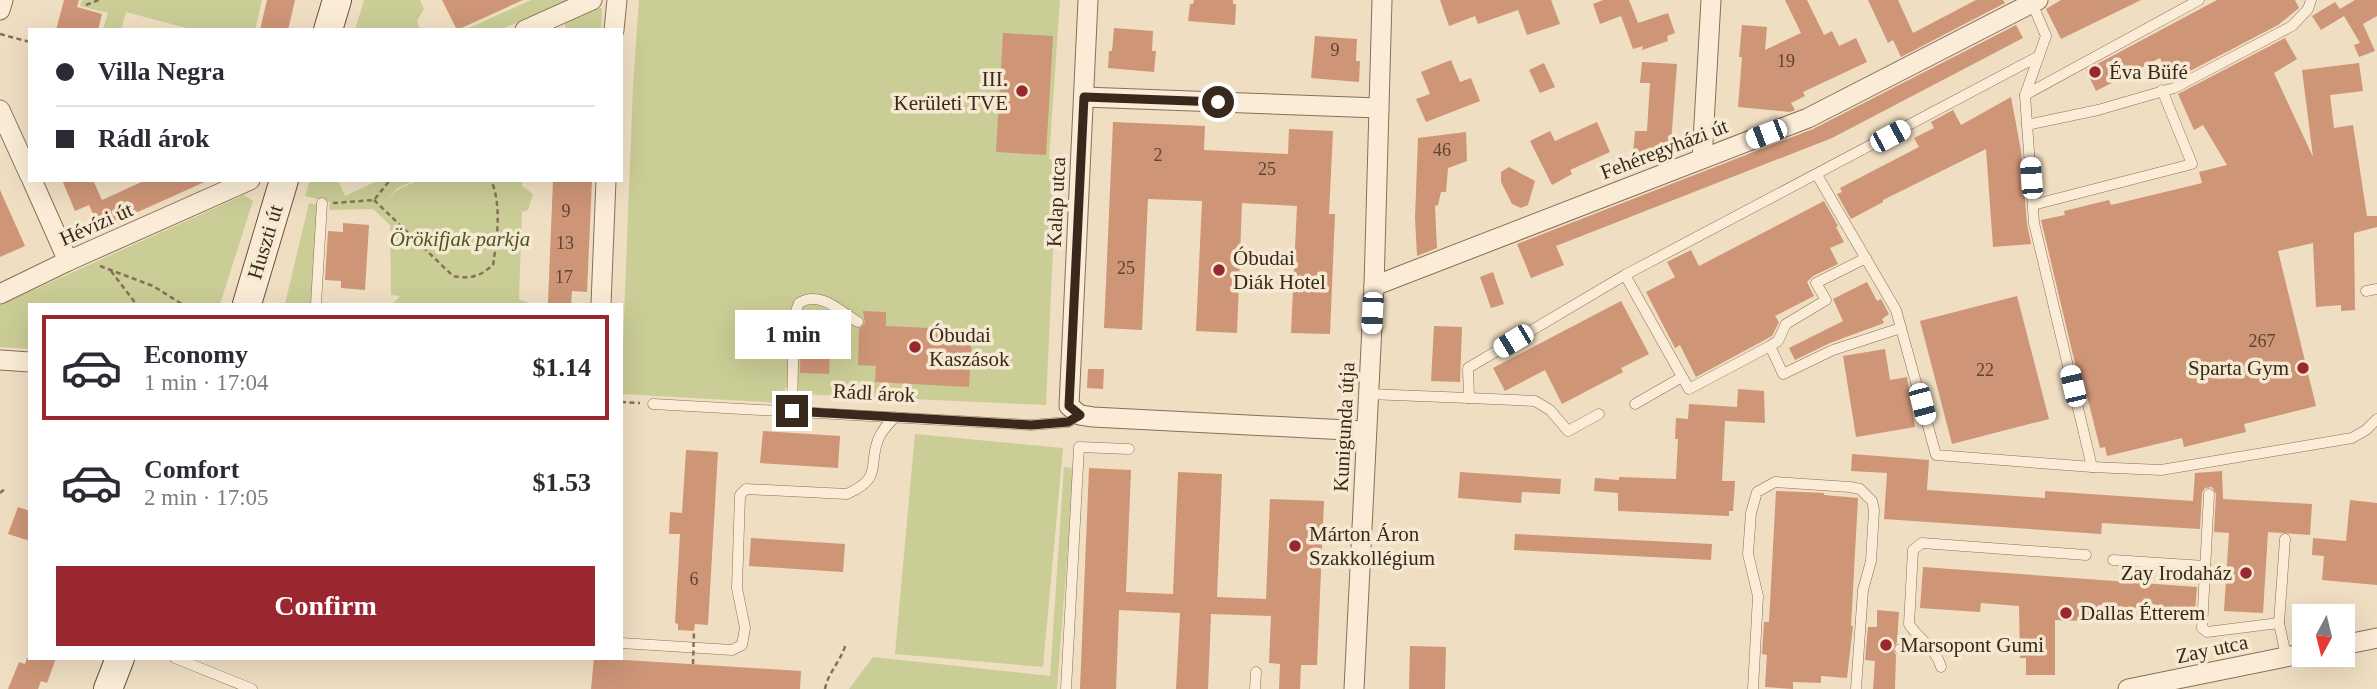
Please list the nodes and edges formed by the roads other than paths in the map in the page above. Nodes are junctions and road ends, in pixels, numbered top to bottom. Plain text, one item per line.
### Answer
1 (3, 0) edge
2 (337, 0) edge
3 (592, 0) edge
4 (617, 0) edge
5 (1088, 0) edge
6 (1382, 0) edge
7 (1711, 0) edge
8 (2199, 0) edge
9 (2312, 0) edge
10 (2034, 1) edge
11 (0, 10) edge
12 (329, 28) edge
13 (530, 28) edge
14 (614, 28) edge
15 (2039, 56) junction
16 (2162, 90) junction
17 (2025, 95) junction
18 (1084, 97) junction
19 (1379, 108) junction
20 (0, 110) edge
21 (2028, 125) junction
22 (1702, 159) junction
23 (28, 171) edge
24 (1817, 175) junction
25 (33, 182) edge
26 (245, 182) edge
27 (279, 182) edge
28 (606, 182) edge
29 (322, 203) road end
30 (2033, 205) junction
31 (1866, 258) junction
32 (72, 259) junction
33 (1625, 275) junction
34 (1374, 286) junction
35 (0, 294) edge
36 (247, 303) edge
37 (316, 303) edge
38 (601, 303) edge
39 (858, 322) dead end
40 (1901, 328) junction
41 (1770, 346) junction
42 (0, 360) edge
43 (28, 362) edge
44 (1682, 377) junction
45 (1368, 394) junction
46 (1469, 398) junction
47 (653, 404) road end
48 (1634, 404) dead end
49 (1074, 410) junction
50 (792, 411) junction
51 (1599, 414) dead end
52 (895, 417) junction
53 (2377, 419) edge
54 (1366, 431) junction
55 (1129, 449) dead end
56 (2092, 467) junction
57 (2209, 494) dead end
58 (2285, 539) dead end
59 (2086, 555) dead end
60 (2113, 560) dead end
61 (2204, 566) junction
62 (2279, 623) junction
63 (2377, 638) edge
64 (2356, 642) edge
65 (623, 643) edge
66 (2292, 647) edge
67 (1932, 648) junction
68 (1900, 649) dead end
69 (2292, 655) edge
70 (119, 660) edge
71 (180, 660) edge
72 (1941, 667) dead end
73 (1256, 672) dead end
74 (108, 689) edge
75 (252, 689) edge
76 (1066, 689) edge
77 (1255, 689) edge
78 (1354, 689) edge
79 (1753, 689) edge
80 (1856, 689) edge
81 (2128, 689) edge

1 - 11 street
2 - 12 street
3 - 13 street
4 - 14 street
5 - 18 street, Kalap utca
6 - 19 street, Kunigunda útja
7 - 22 street
8 - 17 lane
9 - 16 lane
10 - 15 lane
10 - 22 street, Fehéregyházi út
15 - 17 lane
15 - 24 lane
16 - 21 lane
16 - 30 lane
17 - 21 lane
18 - 19 street
18 - 49 street, Kalap utca
19 - 34 street, Kunigunda útja
20 - 23 street
21 - 30 lane
22 - 34 street, Fehéregyházi út
24 - 31 lane
24 - 33 lane
25 - 32 street
26 - 32 street, Hévízi út
27 - 36 street, Huszti út
28 - 38 street
29 - 37 lane
30 - 56 lane
31 - 40 lane
31 - 41 lane
32 - 35 street, Hévízi út
33 - 44 lane
33 - 46 lane
34 - 45 street, Kunigunda útja
39 - 50 lane
40 - 41 lane
40 - 56 lane
41 - 44 lane
42 - 43 street
44 - 48 lane
45 - 46 lane
45 - 54 street, Kunigunda útja
46 - 51 lane
47 - 50 lane, Rádl árok
49 - 52 lane, Rádl árok
49 - 54 street, Rádl árok
50 - 52 lane, Rádl árok
52 - 65 lane
53 - 56 lane
54 - 78 street, Kunigunda útja
55 - 76 lane
57 - 61 lane
58 - 62 lane
59 - 67 lane
60 - 61 lane
61 - 62 lane
62 - 66 lane
63 - 64 street
67 - 68 lane
67 - 72 lane
69 - 81 street, Zay utca
70 - 74 street
71 - 75 lane
73 - 77 lane
79 - 80 lane

